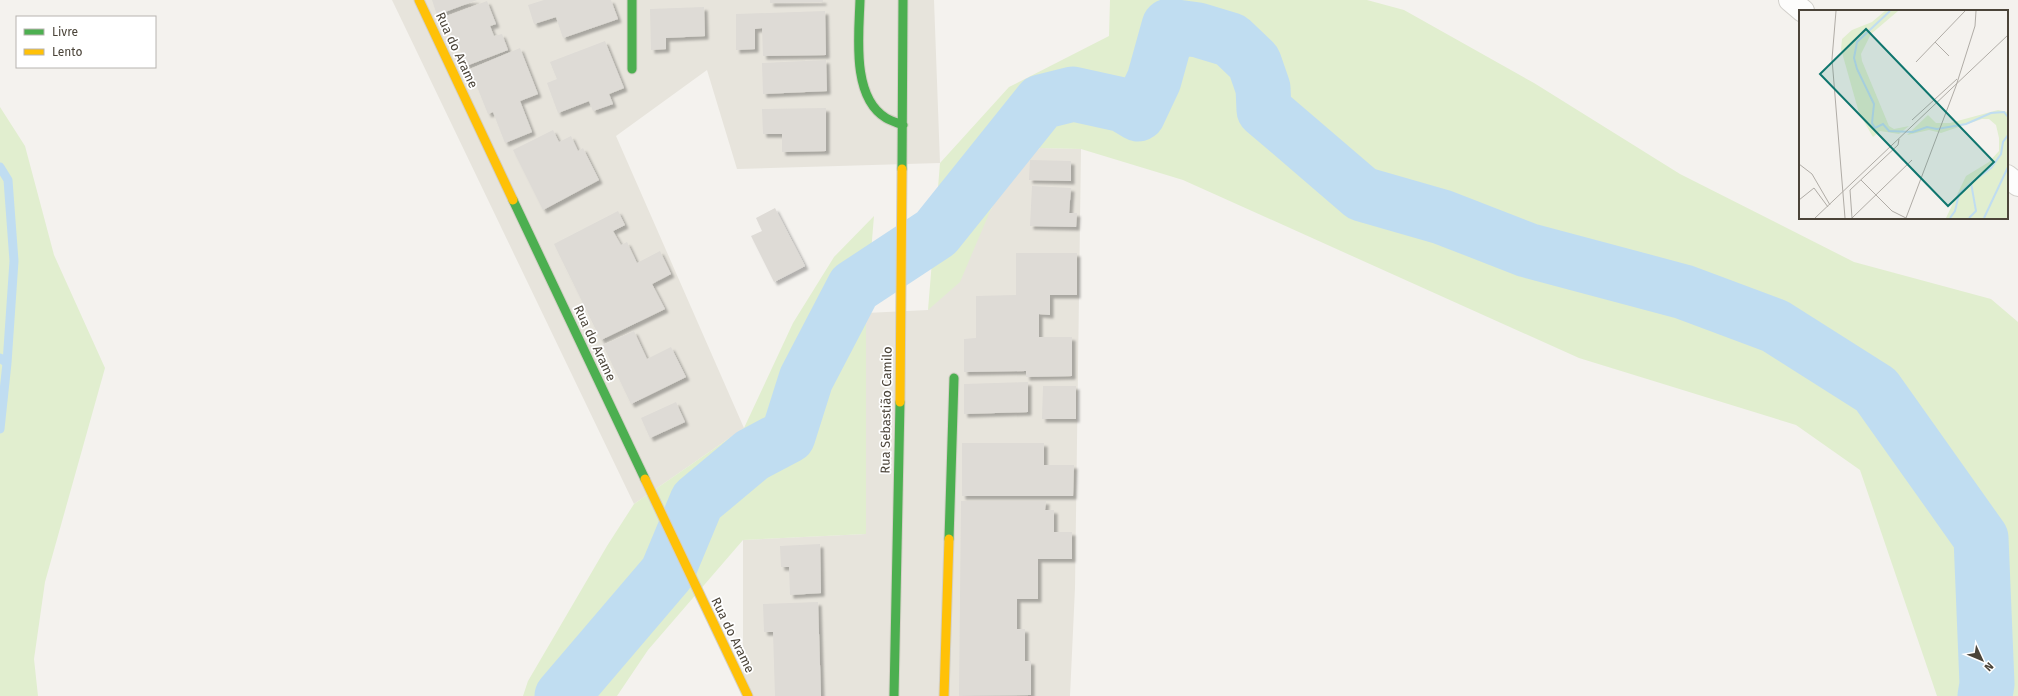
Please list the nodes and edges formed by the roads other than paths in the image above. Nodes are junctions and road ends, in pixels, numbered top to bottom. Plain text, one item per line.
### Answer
1 (419, 0) edge
2 (632, 0) edge
3 (860, 0) edge
4 (903, 0) edge
5 (1790, 0) edge
6 (1802, 10) edge
7 (632, 69) dead end
8 (903, 125) junction
9 (2008, 177) edge
10 (2018, 185) edge
11 (954, 378) dead end
12 (748, 696) edge
13 (894, 696) edge
14 (944, 696) edge

1 - 12 street, Rua do Arame
2 - 7 street
3 - 8 street
4 - 8 street, Rua Sebastião Camilo
5 - 6 street
8 - 13 street, Rua Sebastião Camilo
9 - 10 street
11 - 14 street

